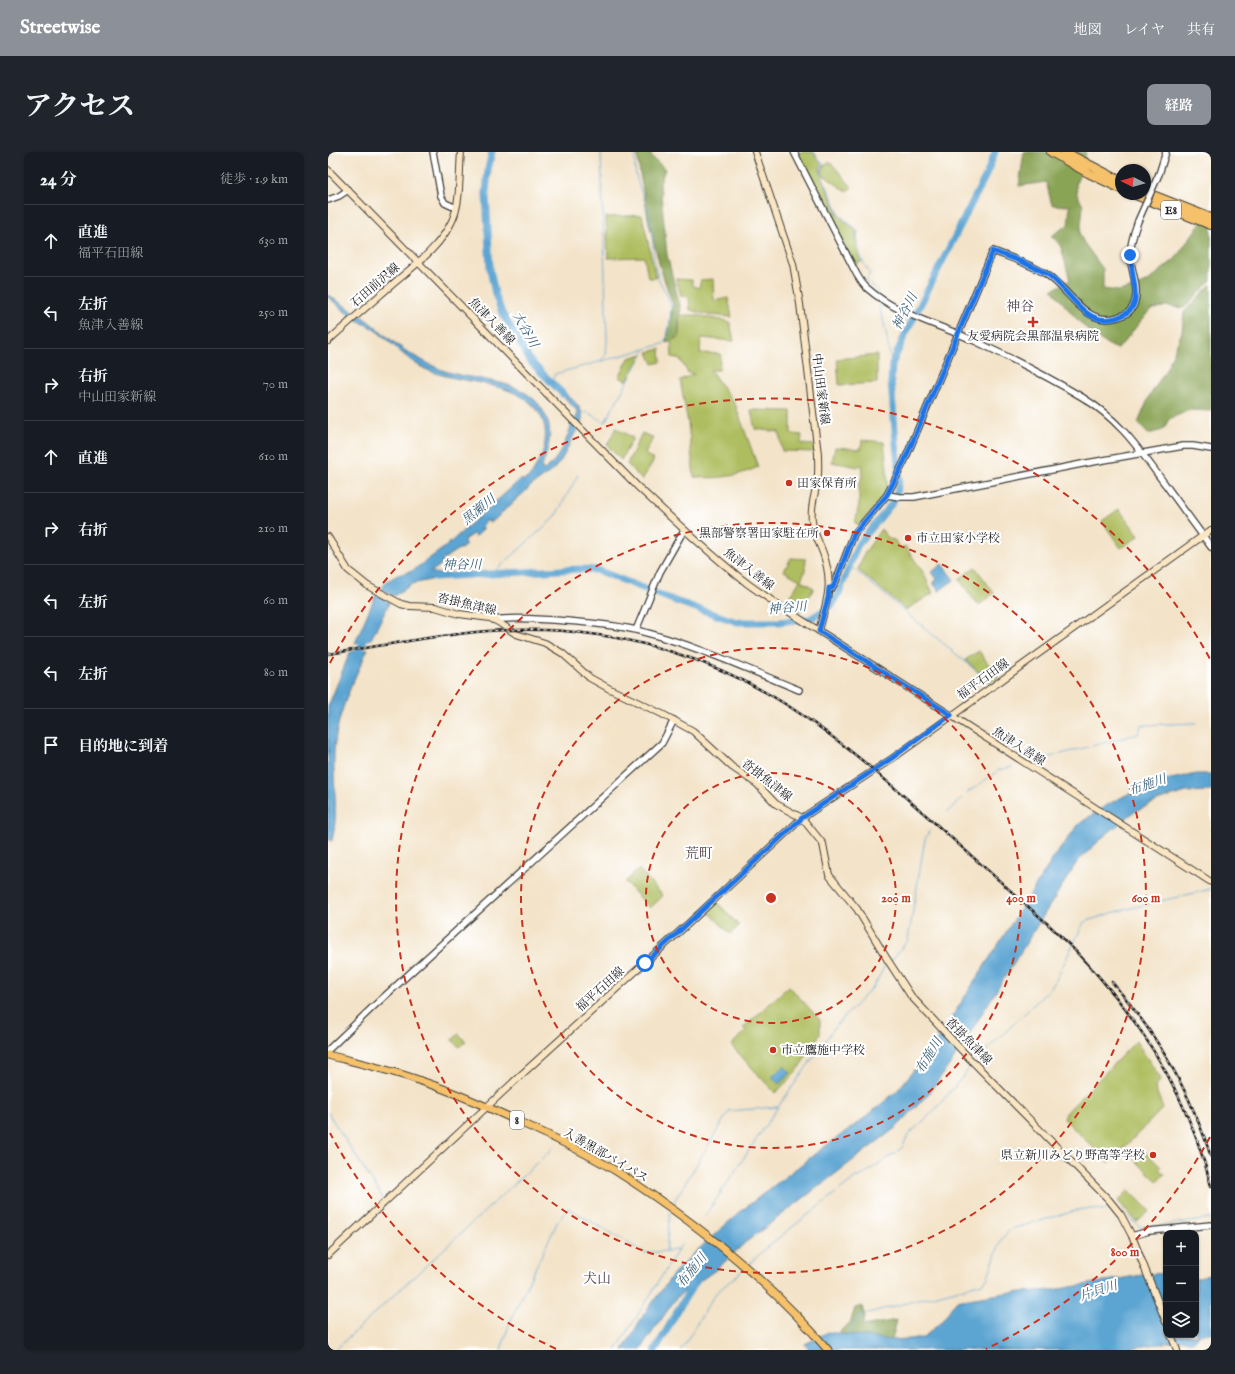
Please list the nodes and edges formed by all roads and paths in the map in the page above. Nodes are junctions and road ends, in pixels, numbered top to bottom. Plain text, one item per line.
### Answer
1 (433, 152) edge
2 (461, 152) edge
3 (755, 152) edge
4 (794, 152) edge
5 (1052, 152) edge
6 (1065, 152) edge
7 (1166, 152) edge
8 (328, 170) edge
9 (1115, 178) edge
10 (1115, 186) edge
11 (348, 190) junction
12 (1151, 194) edge
13 (328, 200) edge
14 (1148, 200) edge
15 (456, 208) junction
16 (1211, 218) edge
17 (1211, 225) edge
18 (419, 261) junction
19 (958, 334) junction
20 (328, 341) edge
21 (1211, 450) edge
22 (1143, 453) junction
23 (888, 495) junction
24 (684, 530) junction
25 (1211, 530) edge
26 (1203, 536) junction
27 (328, 537) edge
28 (1211, 547) edge
29 (829, 588) junction
30 (494, 620) junction
31 (636, 630) junction
32 (819, 631) junction
33 (799, 690) dead end
34 (951, 715) junction
35 (674, 720) junction
36 (802, 818) junction
37 (1211, 882) edge
38 (328, 1050) edge
39 (328, 1055) edge
40 (488, 1106) junction
41 (1211, 1225) edge
42 (1132, 1236) junction
43 (328, 1255) edge
44 (1163, 1314) edge
45 (1172, 1338) edge
46 (828, 1350) edge
47 (1177, 1350) edge

1 - 15 street
2 - 15 main road, 石田前沢線
3 - 29 main road, 中山田家新線
4 - 19 street
5 - 10 highway
6 - 9 highway
7 - 19 street, bridge
8 - 11 main road, 魚津入善線
11 - 13 street
11 - 18 main road, 魚津入善線
12 - 16 highway, E8
14 - 17 highway, E8
15 - 18 main road, 石田前沢線
18 - 20 main road, 石田前沢線
18 - 24 main road, 魚津入善線
19 - 22 street
19 - 23 street
21 - 22 street
22 - 23 street
22 - 26 street
23 - 29 street
24 - 31 street
24 - 32 main road, 魚津入善線
25 - 26 main road, 福平石田線
26 - 28 street
26 - 34 main road, 福平石田線
27 - 30 main road, 沓掛魚津線
29 - 32 main road, 中山田家新線
30 - 31 street
30 - 35 main road, 沓掛魚津線
31 - 33 street
32 - 34 main road, 魚津入善線
34 - 36 main road, 福平石田線
34 - 37 main road, 魚津入善線
35 - 36 main road, 沓掛魚津線
35 - 38 street
36 - 40 main road, 福平石田線
36 - 42 main road, 沓掛魚津線
39 - 40 highway, 入善黒部バイパス / 8
40 - 43 main road, 福平石田線
40 - 46 highway, 入善黒部バイパス / 8
41 - 42 street
42 - 44 main road, 沓掛魚津線
45 - 47 main road

